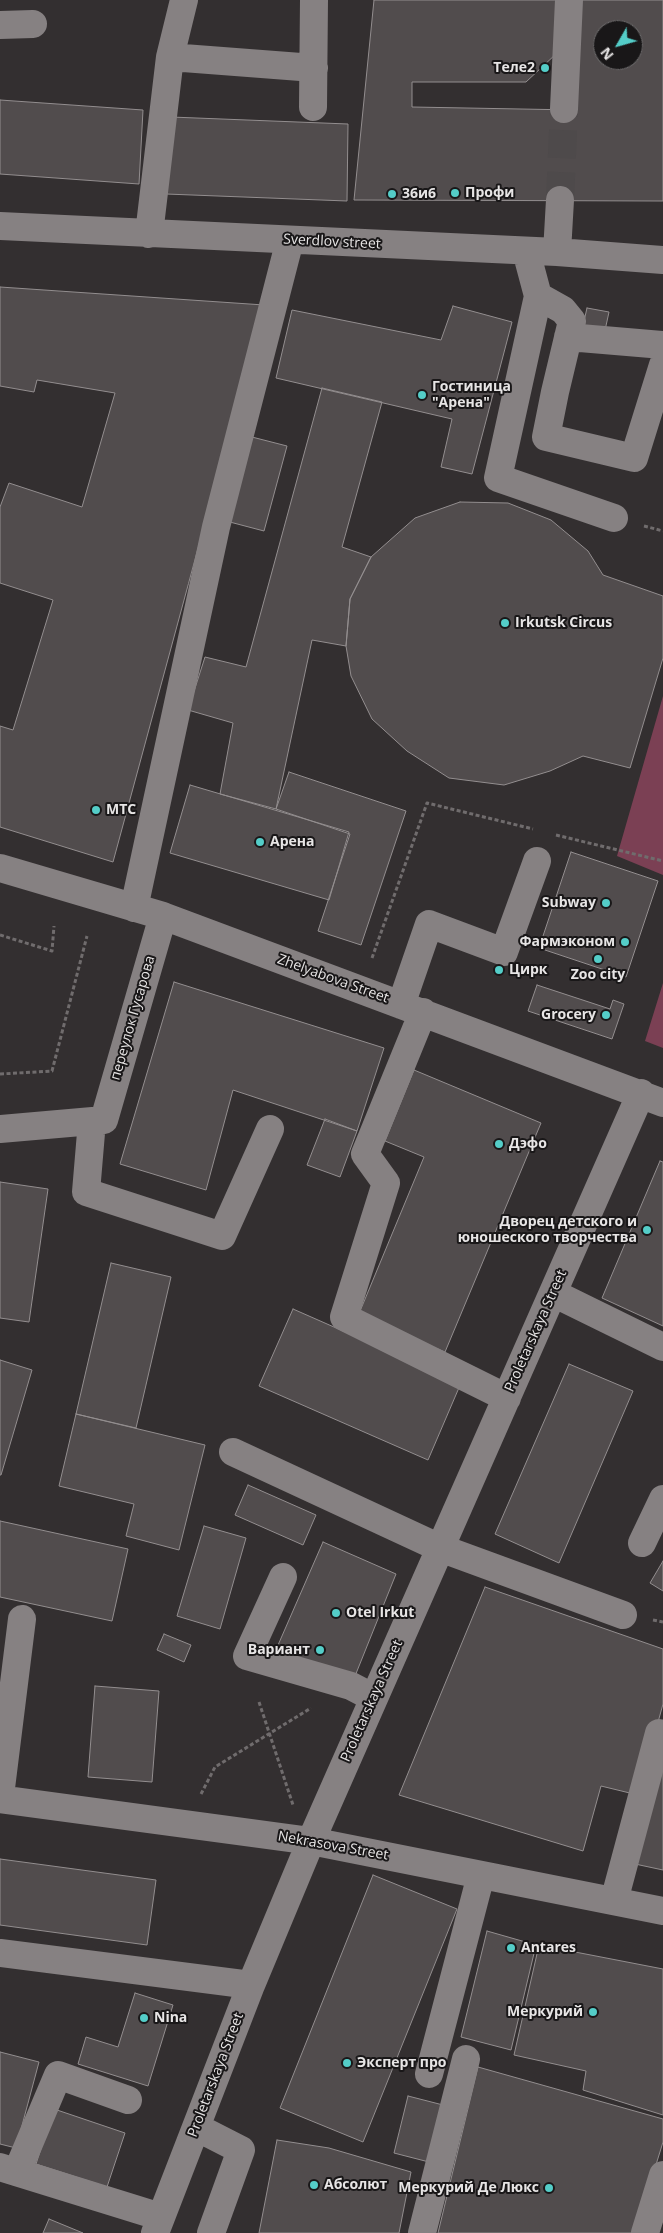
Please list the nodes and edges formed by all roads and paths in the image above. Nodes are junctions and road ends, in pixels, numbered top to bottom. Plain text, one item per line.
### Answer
1 (184, 0) edge
2 (314, 0) edge
3 (569, 0) edge
4 (33, 24) dead end
5 (0, 25) edge
6 (170, 57) junction
7 (314, 68) junction
8 (313, 107) dead end
9 (564, 109) tunnel mouth
10 (560, 200) tunnel mouth
11 (0, 226) edge
12 (149, 234) junction
13 (290, 240) junction
14 (526, 251) junction
15 (557, 252) junction
16 (663, 260) edge
17 (538, 296) junction
18 (568, 337) junction
19 (663, 345) edge
20 (663, 365) edge
21 (614, 518) dead end
22 (540, 831) dead end
23 (550, 833) dead end
24 (537, 861) dead end
25 (663, 861) edge
26 (0, 868) edge
27 (134, 908) junction
28 (162, 916) junction
29 (54, 926) dead end
30 (0, 935) edge
31 (87, 936) dead end
32 (372, 958) dead end
33 (412, 1008) junction
34 (0, 1074) edge
35 (652, 1098) edge
36 (98, 1120) junction
37 (0, 1129) edge
38 (270, 1129) dead end
39 (553, 1293) junction
40 (663, 1346) edge
41 (507, 1398) junction
42 (233, 1452) dead end
43 (663, 1499) edge
44 (642, 1543) dead end
45 (440, 1548) junction
46 (283, 1577) dead end
47 (623, 1614) dead end
48 (22, 1619) dead end
49 (362, 1692) junction
50 (259, 1702) dead end
51 (269, 1733) junction
52 (663, 1734) edge
53 (200, 1796) dead end
54 (0, 1798) edge
55 (293, 1806) dead end
56 (311, 1840) junction
57 (481, 1875) junction
58 (614, 1901) junction
59 (663, 1911) edge
60 (0, 1953) edge
61 (251, 1985) junction
62 (466, 2059) dead end
63 (429, 2074) dead end
64 (128, 2100) dead end
65 (196, 2127) junction
66 (8, 2169) edge
67 (663, 2176) edge
68 (158, 2225) edge
69 (211, 2233) edge
70 (422, 2233) edge
71 (645, 2233) edge

1 - 6 street
2 - 7 street
3 - 9 street
4 - 5 street
6 - 7 street
6 - 12 street
7 - 8 street
10 - 15 street
11 - 12 street, Sverdlov street
12 - 13 street, Sverdlov street
13 - 14 street, Sverdlov street
13 - 27 street
14 - 15 street, Sverdlov street
14 - 17 street
15 - 16 street, Sverdlov street
17 - 18 street
17 - 21 street
18 - 19 street
18 - 20 street
22 - 32 path
23 - 25 path
24 - 33 street
26 - 27 street, Zhelyabova Street
27 - 28 street, Zhelyabova Street
28 - 33 street, Zhelyabova Street
28 - 36 street, переулок Гусарова
29 - 30 path
31 - 34 path
33 - 35 street, Zhelyabova Street
33 - 41 street
35 - 39 street, Proletarskaya Street
36 - 37 street
36 - 38 street, переулок Гусарова
39 - 40 street
39 - 41 street, Proletarskaya Street
41 - 45 street, Proletarskaya Street
42 - 45 street
43 - 44 street
45 - 47 street
45 - 49 street, Proletarskaya Street
46 - 49 street
48 - 54 street
49 - 51 path
49 - 56 street, Proletarskaya Street
50 - 51 path
51 - 53 path
51 - 55 path
52 - 58 street
54 - 56 street, Nekrasova Street
56 - 57 street, Nekrasova Street
56 - 61 street, Proletarskaya Street
57 - 58 street, Nekrasova Street
57 - 63 street
58 - 59 street, Nekrasova Street
60 - 61 street
61 - 65 street, Proletarskaya Street
62 - 70 street
64 - 66 street
65 - 68 street, Proletarskaya Street
65 - 69 street
66 - 68 street
67 - 71 street

